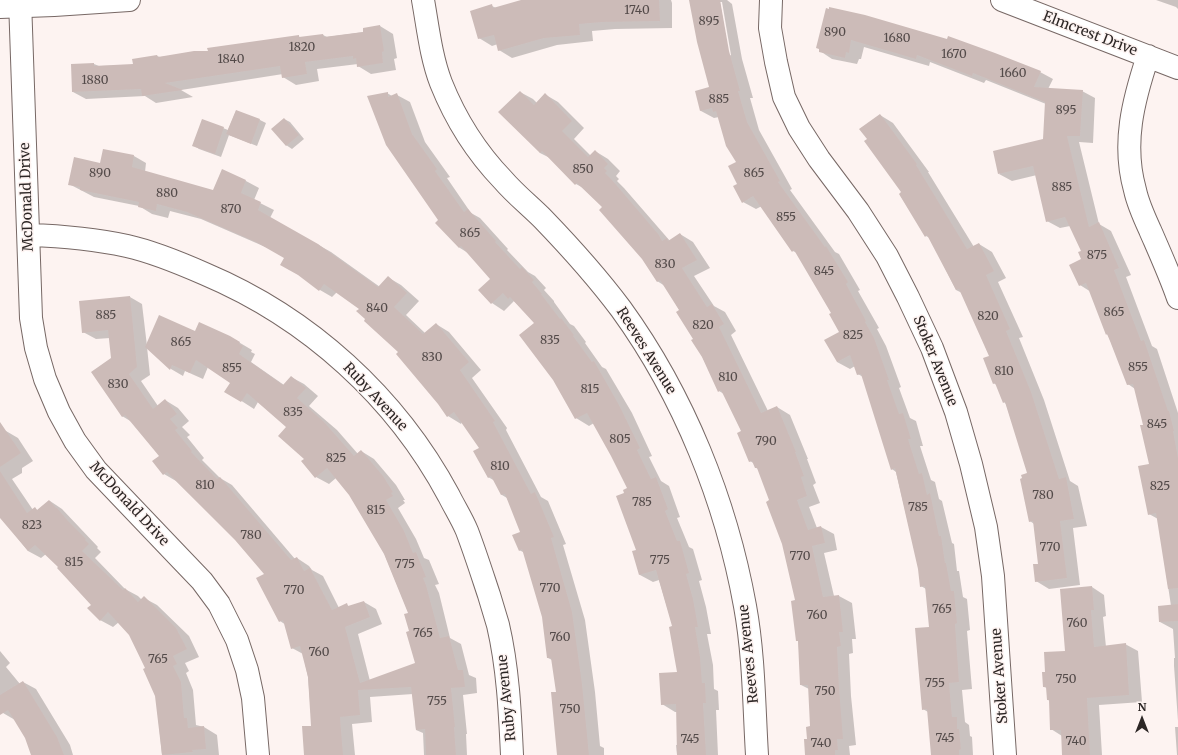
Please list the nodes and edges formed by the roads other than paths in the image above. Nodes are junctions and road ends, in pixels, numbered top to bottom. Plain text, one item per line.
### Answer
1 (129, 0) edge
2 (423, 0) edge
3 (771, 0) edge
4 (1002, 0) edge
5 (13, 5) edge
6 (1148, 56) junction
7 (1178, 68) edge
8 (29, 235) junction
9 (1178, 298) edge
10 (258, 755) edge
11 (512, 755) edge
12 (757, 755) edge
13 (1005, 755) edge

1 - 5 street
2 - 12 street, Reeves Avenue
3 - 13 street, Stoker Avenue
4 - 6 street, Elmcrest Drive
5 - 8 street, McDonald Drive
6 - 7 street, Elmcrest Drive
6 - 9 street
8 - 10 street, McDonald Drive
8 - 11 street, Ruby Avenue

